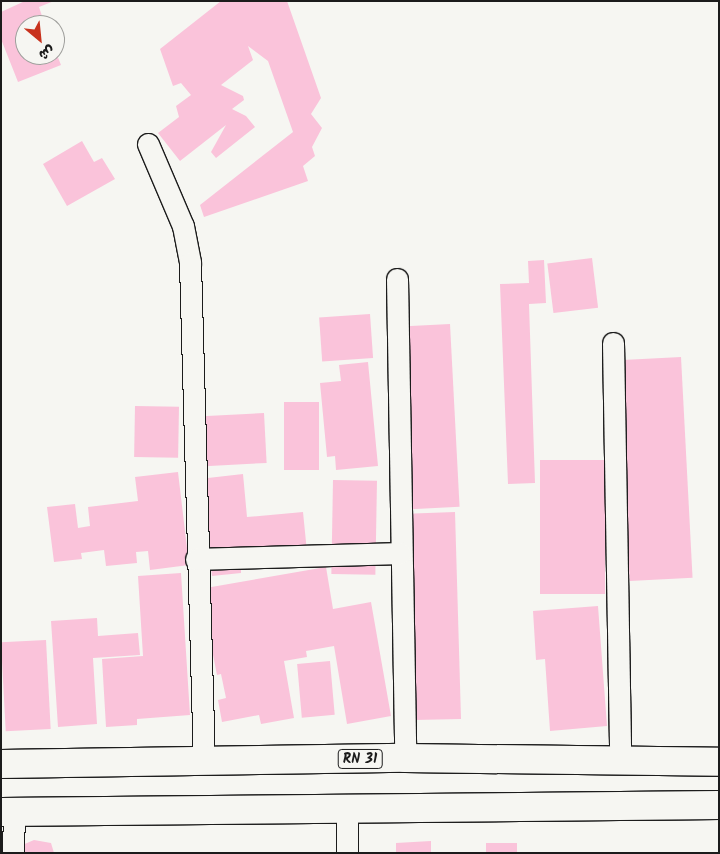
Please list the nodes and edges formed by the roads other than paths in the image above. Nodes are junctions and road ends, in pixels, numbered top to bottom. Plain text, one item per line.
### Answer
1 (148, 144) dead end
2 (397, 279) dead end
3 (612, 343) dead end
4 (400, 553) junction
5 (196, 559) junction
6 (405, 758) junction
7 (204, 762) junction
8 (620, 762) junction
9 (719, 762) edge
10 (1, 764) edge
11 (719, 805) edge
12 (347, 806) junction
13 (7, 812) edge
14 (13, 853) edge
15 (347, 853) edge

1 - 5 street
2 - 4 street
3 - 8 street
4 - 5 street
4 - 6 street
5 - 7 street
6 - 7 highway, RN 31
6 - 8 highway, RN 31
7 - 10 highway, RN 31
8 - 9 highway, RN 31
11 - 12 highway
12 - 13 highway
12 - 15 street
13 - 14 street

